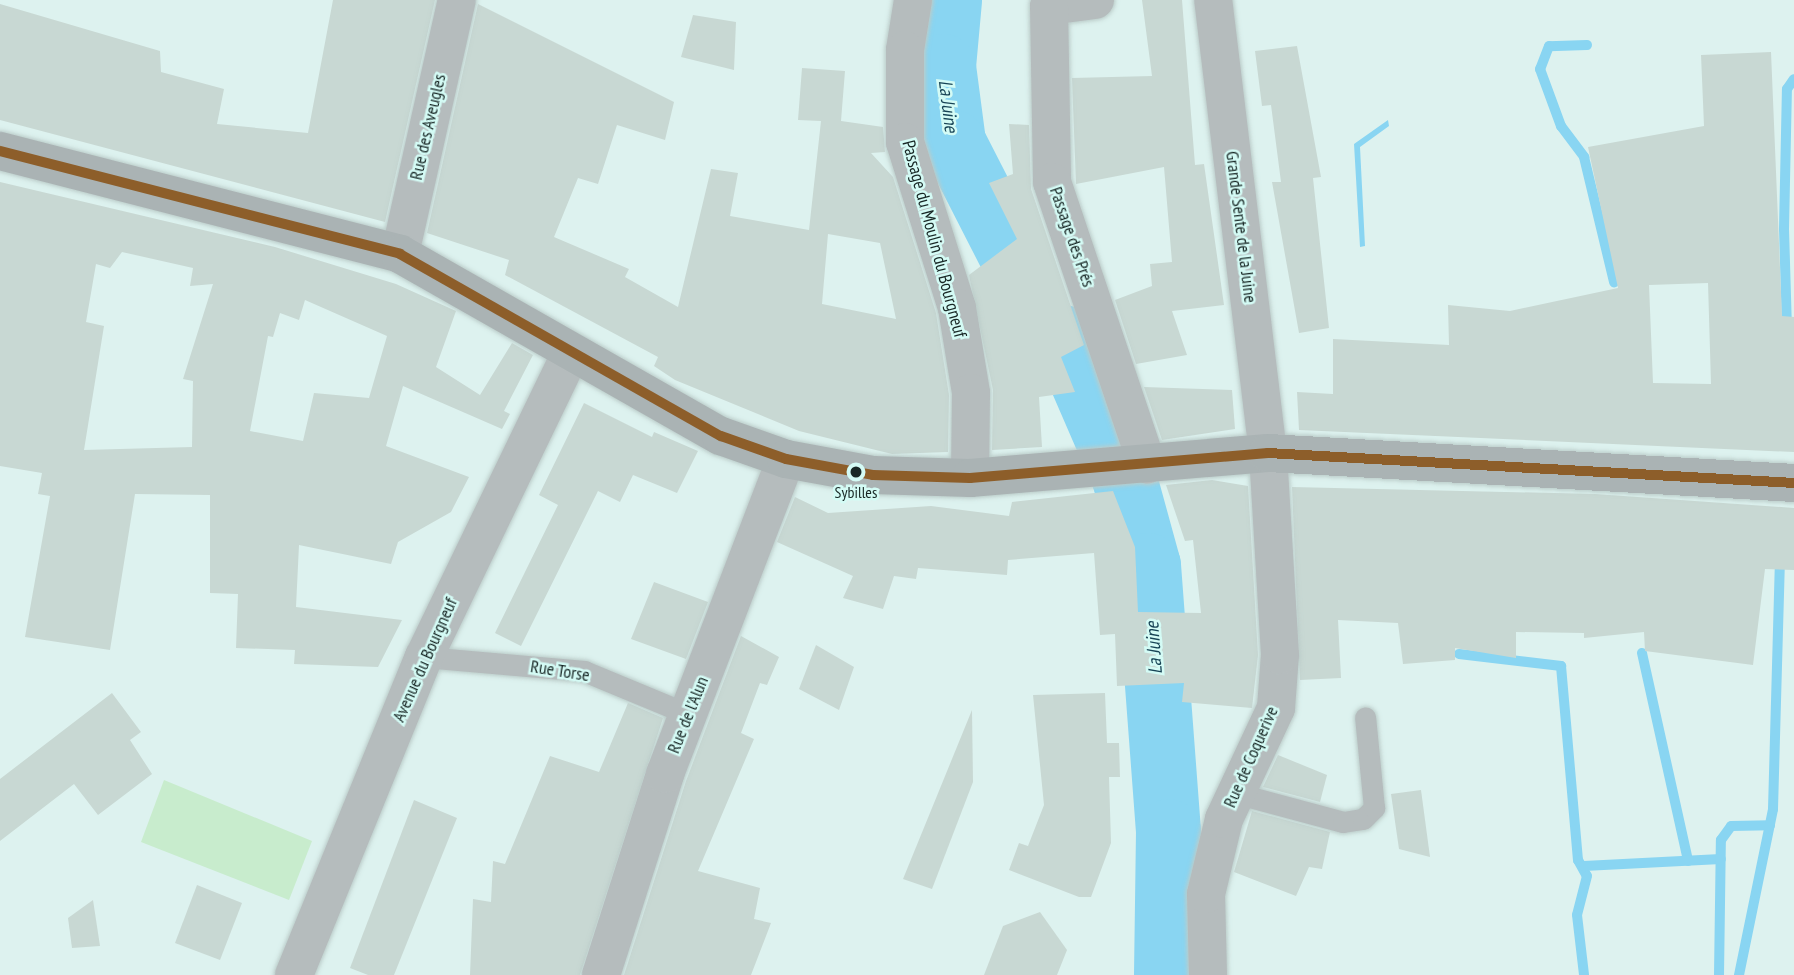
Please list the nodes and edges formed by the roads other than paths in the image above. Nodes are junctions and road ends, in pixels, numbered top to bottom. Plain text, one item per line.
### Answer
1 (457, 0) edge
2 (913, 0) edge
3 (1095, 0) edge
4 (1213, 0) edge
5 (0, 151) edge
6 (400, 254) junction
7 (571, 353) junction
8 (1268, 453) junction
9 (786, 459) junction
10 (1147, 464) junction
11 (970, 478) junction
12 (1784, 482) edge
13 (424, 657) junction
14 (688, 713) junction
15 (1365, 717) dead end
16 (1235, 793) junction
17 (294, 975) edge
18 (601, 975) edge
19 (1208, 975) edge

1 - 6 street, Rue des Aveugles
2 - 11 street, Passage du Moulin du Bourgneuf
3 - 10 street, Passage des Prés
4 - 8 street, Grande Sente de la Juine
5 - 6 street
6 - 7 street
7 - 9 street
7 - 13 street, Avenue du Bourgneuf
8 - 10 street
8 - 12 street
8 - 16 street, Rue de Coquerive
9 - 11 street
9 - 14 street, Rue de l'Alun
10 - 11 street
13 - 14 lane, Rue Torse
13 - 17 street, Avenue du Bourgneuf
14 - 18 street, Rue de l'Alun
15 - 16 lane
16 - 19 street, Rue de Coquerive

